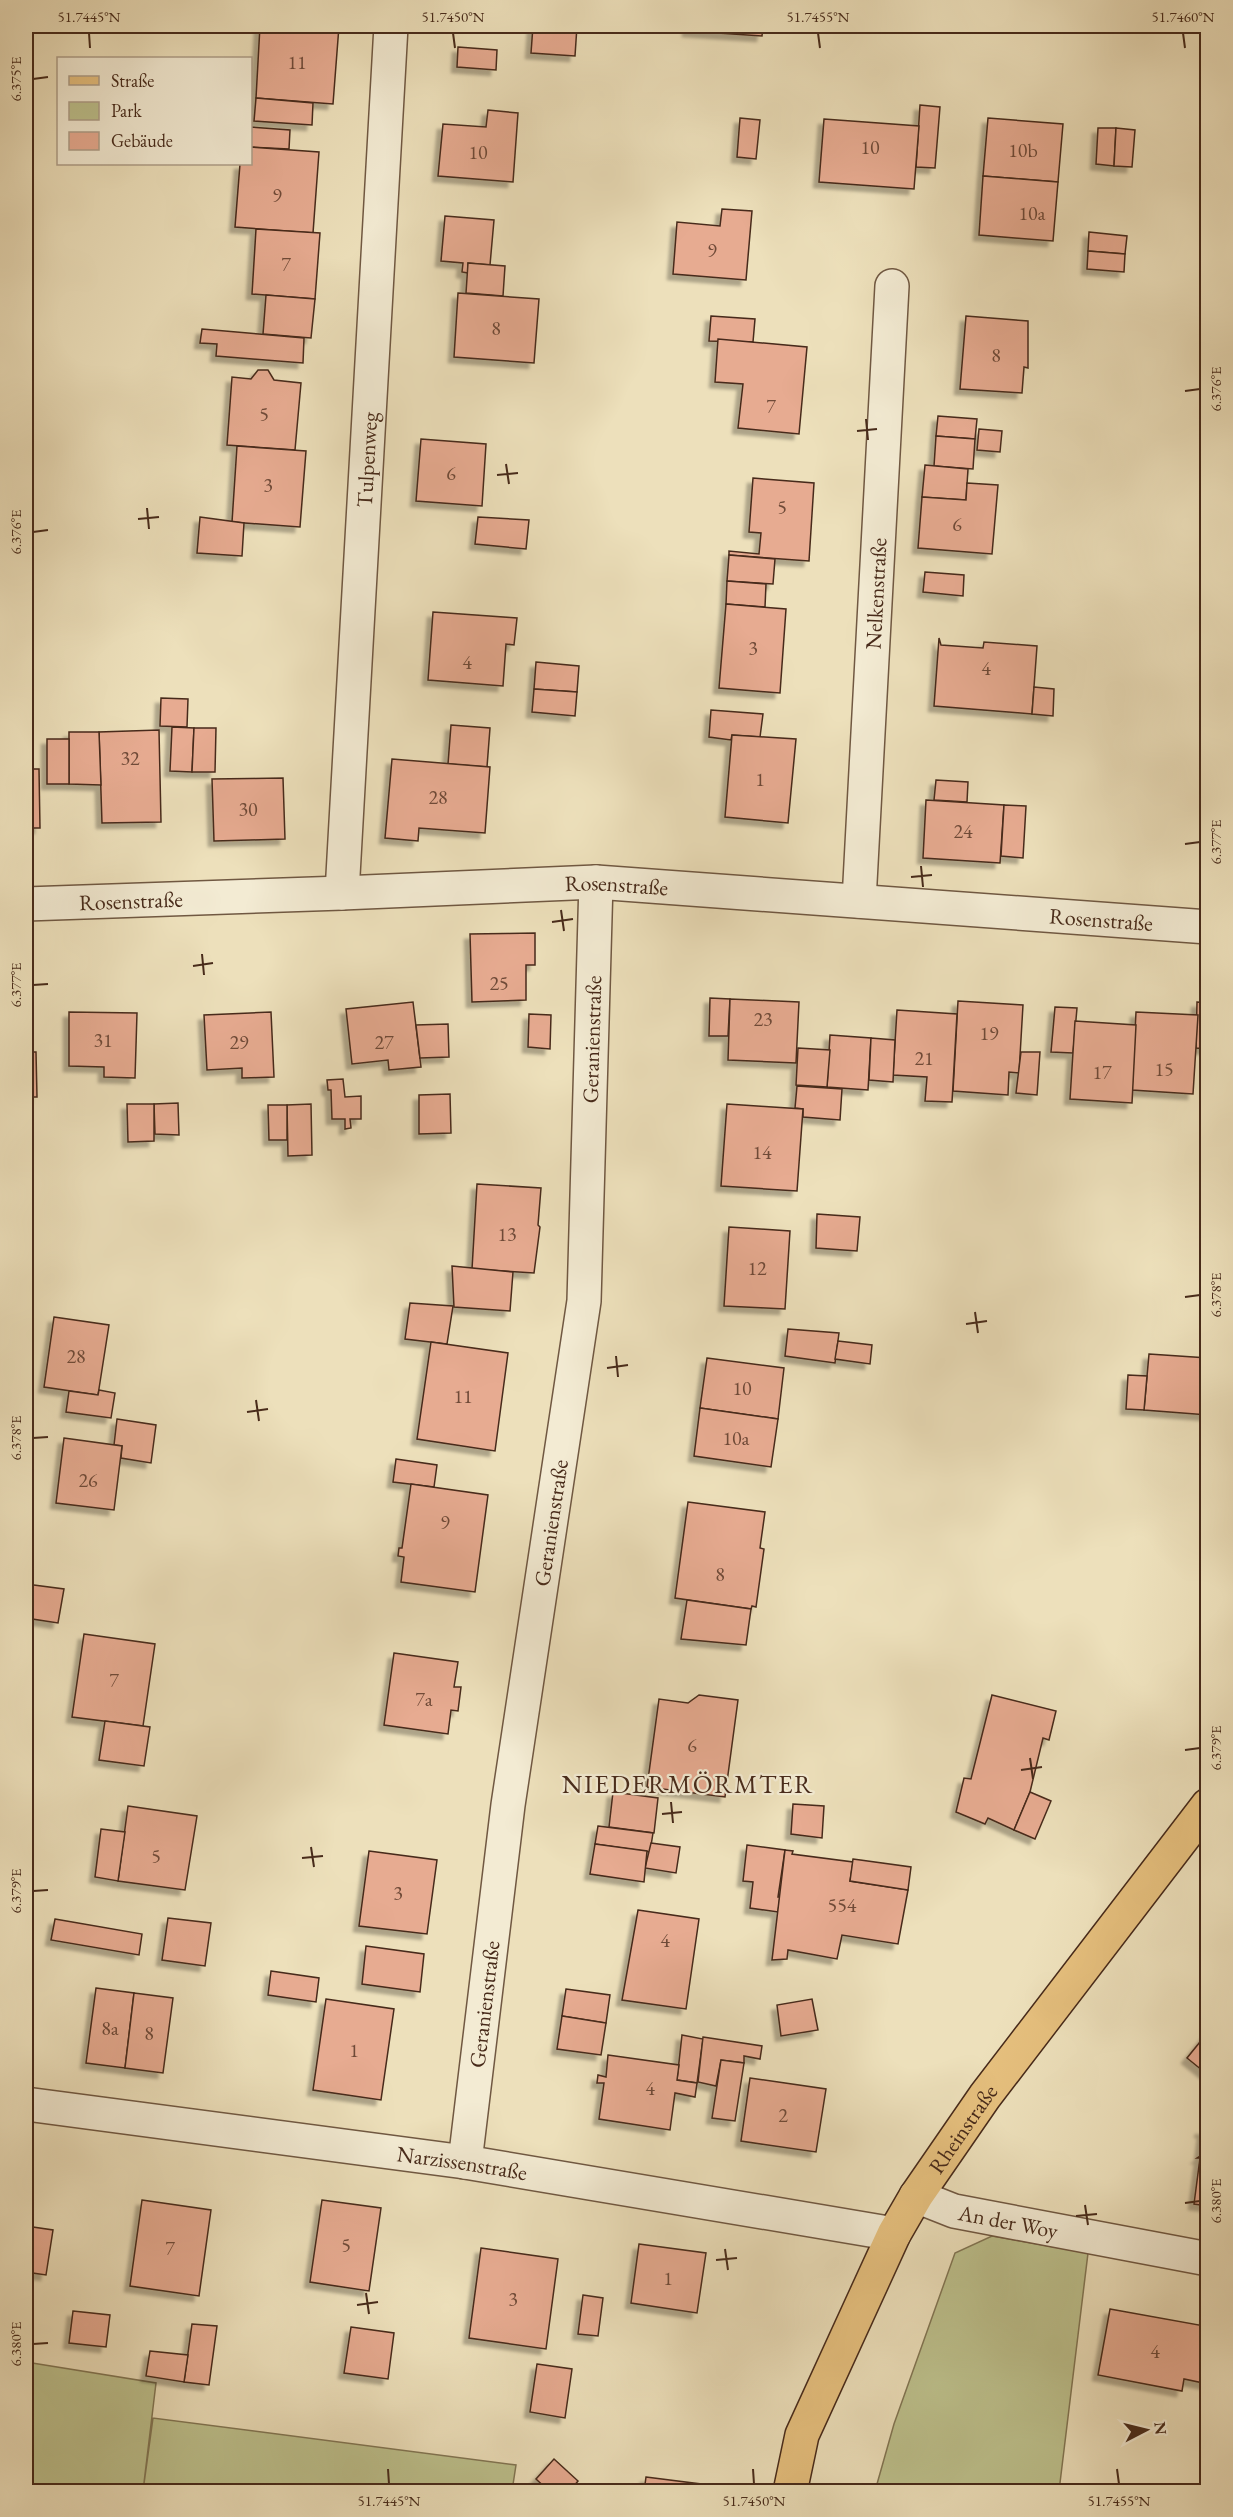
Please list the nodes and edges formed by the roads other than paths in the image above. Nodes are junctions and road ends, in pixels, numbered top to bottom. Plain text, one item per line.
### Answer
1 (391, 26) edge
2 (892, 286) dead end
3 (596, 882) junction
4 (342, 893) junction
5 (858, 901) junction
6 (26, 904) edge
7 (1208, 927) edge
8 (1208, 1805) edge
9 (26, 2104) edge
10 (465, 2162) junction
11 (916, 2196) junction
12 (894, 2234) junction
13 (1208, 2259) edge
14 (790, 2492) edge

1 - 4 street, Tulpenweg
2 - 5 street, Nelkenstraße
3 - 4 street, Rosenstraße
3 - 5 street, Rosenstraße
3 - 10 street, Geranienstraße
4 - 6 street, Rosenstraße
5 - 7 street, Rosenstraße
8 - 11 main road, Rheinstraße
9 - 10 street, Narzissenstraße
10 - 12 street, Narzissenstraße
11 - 12 main road, Rheinstraße
11 - 13 street, An der Woy
12 - 14 main road, Rheinstraße

